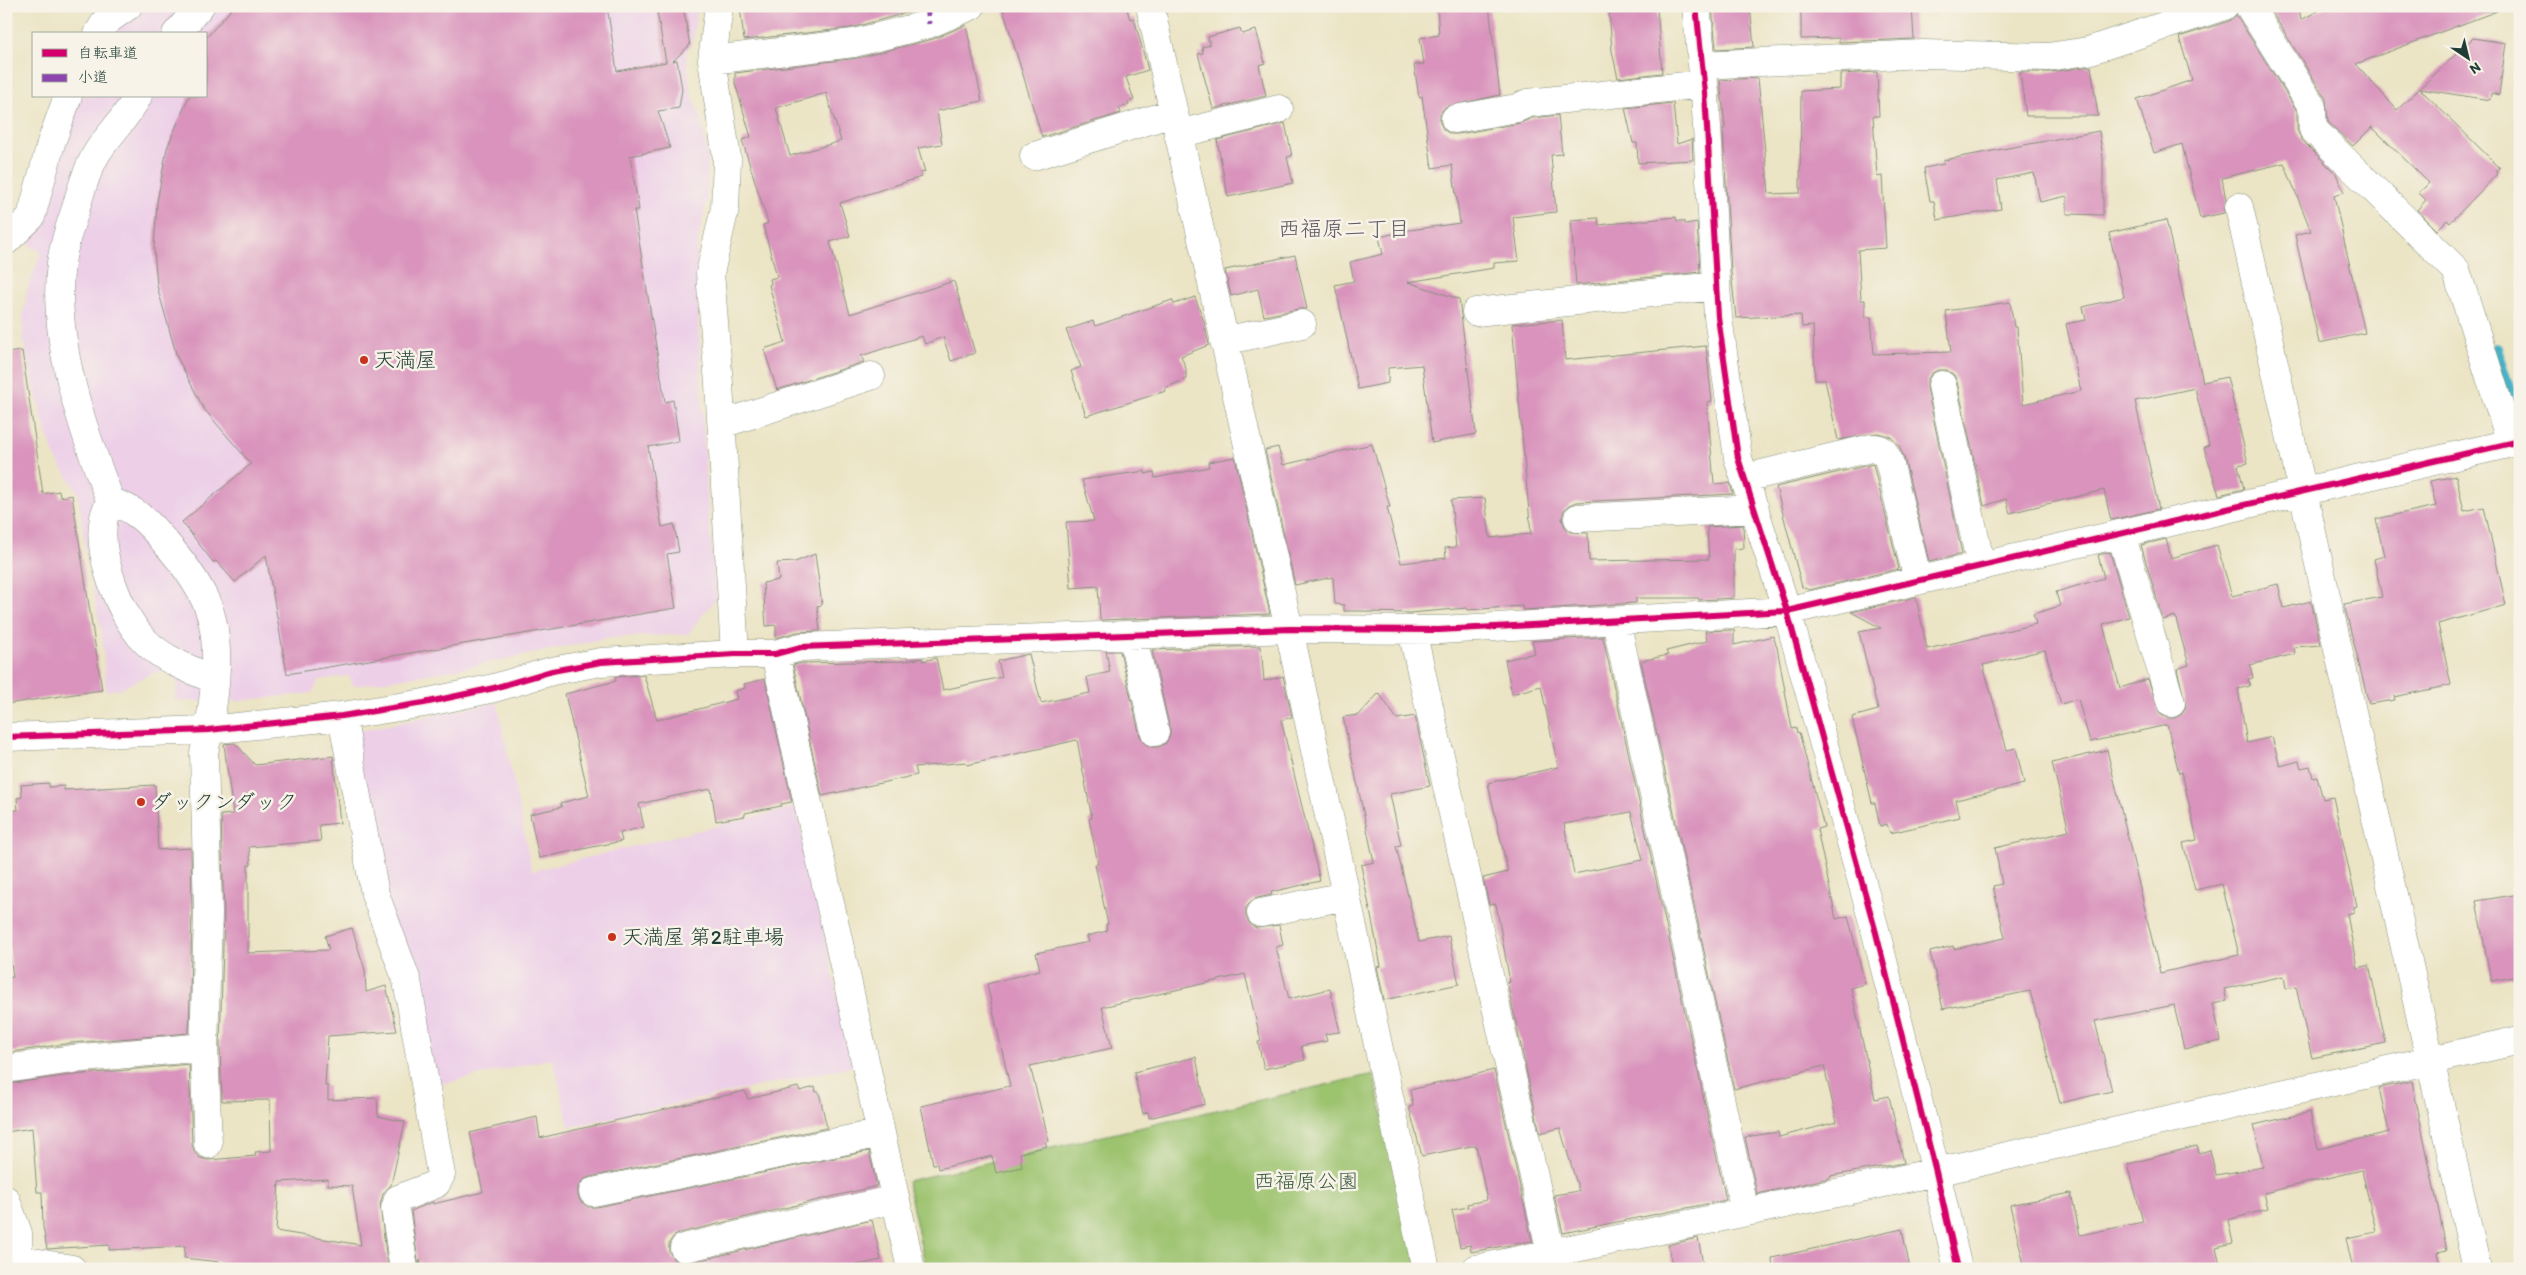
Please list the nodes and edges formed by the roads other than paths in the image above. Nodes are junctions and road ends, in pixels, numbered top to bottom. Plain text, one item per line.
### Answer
1 (128, 6) edge
2 (719, 6) edge
3 (971, 6) edge
4 (1150, 6) edge
5 (1696, 6) edge
6 (2224, 6) edge
7 (2249, 6) edge
8 (99, 32) edge
9 (712, 60) junction
10 (1703, 74) junction
11 (67, 98) edge
12 (137, 98) edge
13 (1279, 110) dead end
14 (1455, 119) dead end
15 (1176, 123) junction
16 (1034, 156) dead end
17 (2239, 207) dead end
18 (14, 234) edge
19 (67, 235) junction
20 (1716, 286) junction
21 (1476, 312) dead end
22 (1302, 324) dead end
23 (1224, 341) junction
24 (871, 376) dead end
25 (1942, 385) dead end
26 (722, 424) junction
27 (2515, 442) edge
28 (1744, 478) junction
29 (2305, 492) junction
30 (111, 502) junction
31 (1754, 509) junction
32 (1578, 518) dead end
33 (2122, 534) junction
34 (1981, 566) junction
35 (1918, 581) junction
36 (1787, 610) junction
37 (1616, 621) junction
38 (1289, 629) junction
39 (1412, 630) junction
40 (1132, 635) junction
41 (735, 654) junction
42 (775, 654) junction
43 (214, 680) junction
44 (2172, 703) dead end
45 (342, 716) junction
46 (208, 730) junction
47 (1155, 732) dead end
48 (6, 737) edge
49 (1346, 896) junction
50 (1261, 913) dead end
51 (2520, 1040) edge
52 (204, 1048) junction
53 (2430, 1060) junction
54 (6, 1070) edge
55 (881, 1133) junction
56 (208, 1144) dead end
57 (1936, 1172) junction
58 (593, 1192) dead end
59 (896, 1199) junction
60 (6, 1200) edge
61 (1745, 1212) junction
62 (684, 1248) dead end
63 (1551, 1253) junction
64 (1587, 1257) edge
65 (12, 1258) edge
66 (909, 1268) edge
67 (72, 1269) edge
68 (404, 1269) edge
69 (1426, 1269) edge
70 (1476, 1269) edge
71 (1958, 1269) edge
72 (2477, 1269) edge

1 - 8 street
2 - 9 street
3 - 9 street
4 - 15 street
5 - 10 street
6 - 10 street
7 - 27 street
9 - 26 street
10 - 14 street
10 - 20 street
11 - 18 street
12 - 19 street
13 - 15 street
15 - 16 street
15 - 23 street
17 - 29 street
18 - 19 street
19 - 30 street
20 - 21 street
20 - 28 street
22 - 23 street
23 - 38 street
24 - 26 street
25 - 34 street
26 - 41 street
27 - 29 street
28 - 31 street
28 - 35 street
29 - 33 street
29 - 53 street
30 - 43 street
30 - 43 street
31 - 32 street
31 - 36 street
33 - 34 street
33 - 44 street
34 - 35 street
35 - 36 street
36 - 37 street
36 - 57 street
37 - 39 street
37 - 61 street
38 - 39 street
38 - 40 street
38 - 49 street
39 - 63 street
40 - 42 street
40 - 47 street
41 - 42 street
41 - 45 street
42 - 55 street
43 - 46 street
45 - 46 street
45 - 68 street
46 - 48 street
46 - 52 street
49 - 50 street
49 - 69 street
51 - 53 street
52 - 54 street
52 - 56 street
53 - 57 street
53 - 72 street
55 - 58 street
55 - 59 street
57 - 61 street
57 - 71 street
59 - 62 street
59 - 66 street
60 - 65 street
61 - 64 street
63 - 64 street
63 - 70 street
65 - 67 street

